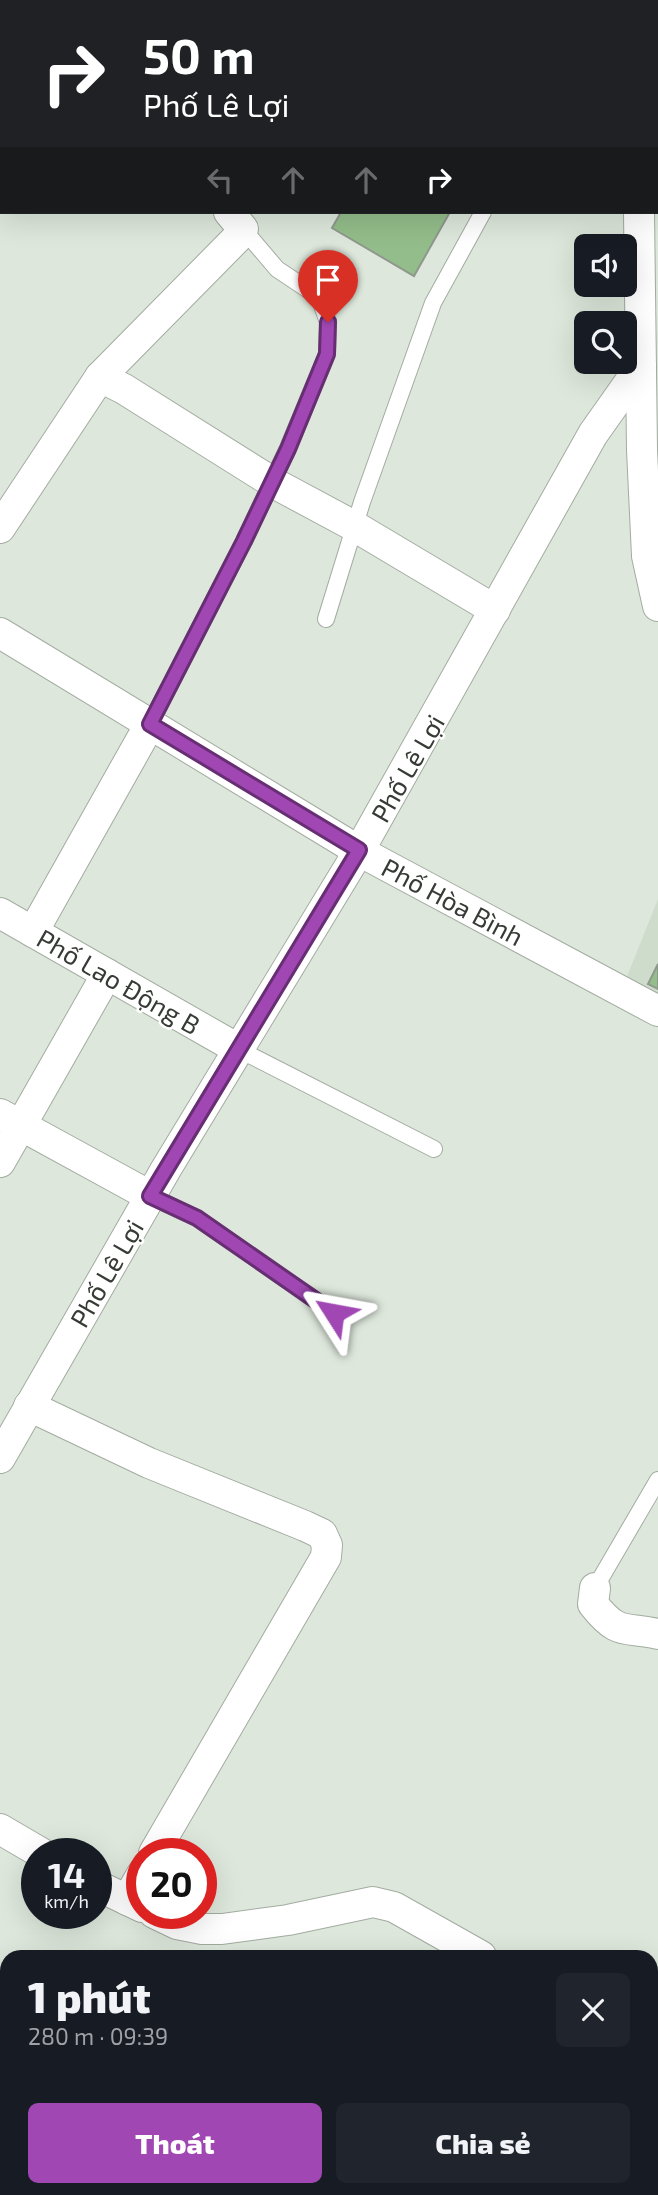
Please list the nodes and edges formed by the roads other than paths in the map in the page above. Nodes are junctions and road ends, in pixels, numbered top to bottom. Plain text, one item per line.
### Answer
1 (482, 214) edge
2 (639, 214) edge
3 (236, 220) edge
4 (641, 366) junction
5 (100, 377) junction
6 (650, 454) edge
7 (272, 482) junction
8 (354, 526) junction
9 (0, 528) edge
10 (658, 606) edge
11 (495, 610) junction
12 (326, 619) dead end
13 (0, 634) edge
14 (150, 724) junction
15 (359, 850) junction
16 (0, 913) edge
17 (33, 932) junction
18 (107, 974) junction
19 (658, 1011) edge
20 (238, 1049) junction
21 (10, 1120) edge
22 (434, 1149) dead end
23 (0, 1162) edge
24 (150, 1196) junction
25 (334, 1313) dead end
26 (29, 1406) junction
27 (3, 1446) edge
28 (658, 1480) edge
29 (595, 1588) joint
30 (658, 1634) edge
31 (0, 1829) edge
32 (163, 1838) edge
33 (21, 1841) edge
34 (217, 1929) edge
35 (470, 1950) edge

1 - 8 lane
2 - 4 street
3 - 5 street
3 - 7 lane
4 - 6 street
4 - 11 street, Phố Lê Lợi
5 - 7 street
5 - 9 street
6 - 10 street
7 - 8 street
7 - 14 lane
8 - 11 street
8 - 12 lane
11 - 15 street, Phố Lê Lợi
13 - 14 street, Phố Hòa Bình
14 - 15 street, Phố Hòa Bình
14 - 17 street
15 - 19 street, Phố Hòa Bình
15 - 20 street, Phố Lê Lợi
16 - 17 street, Phố Lao Động B
17 - 18 street, Phố Lao Động B
18 - 20 street, Phố Lao Động B
18 - 21 street
20 - 22 lane
20 - 24 street, Phố Lê Lợi
21 - 23 street
21 - 24 street
24 - 25 lane
24 - 26 street, Phố Lê Lợi
26 - 27 street, Phố Lê Lợi
26 - 32 street
28 - 29 lane
29 - 30 street
31 - 33 street
34 - 35 street

